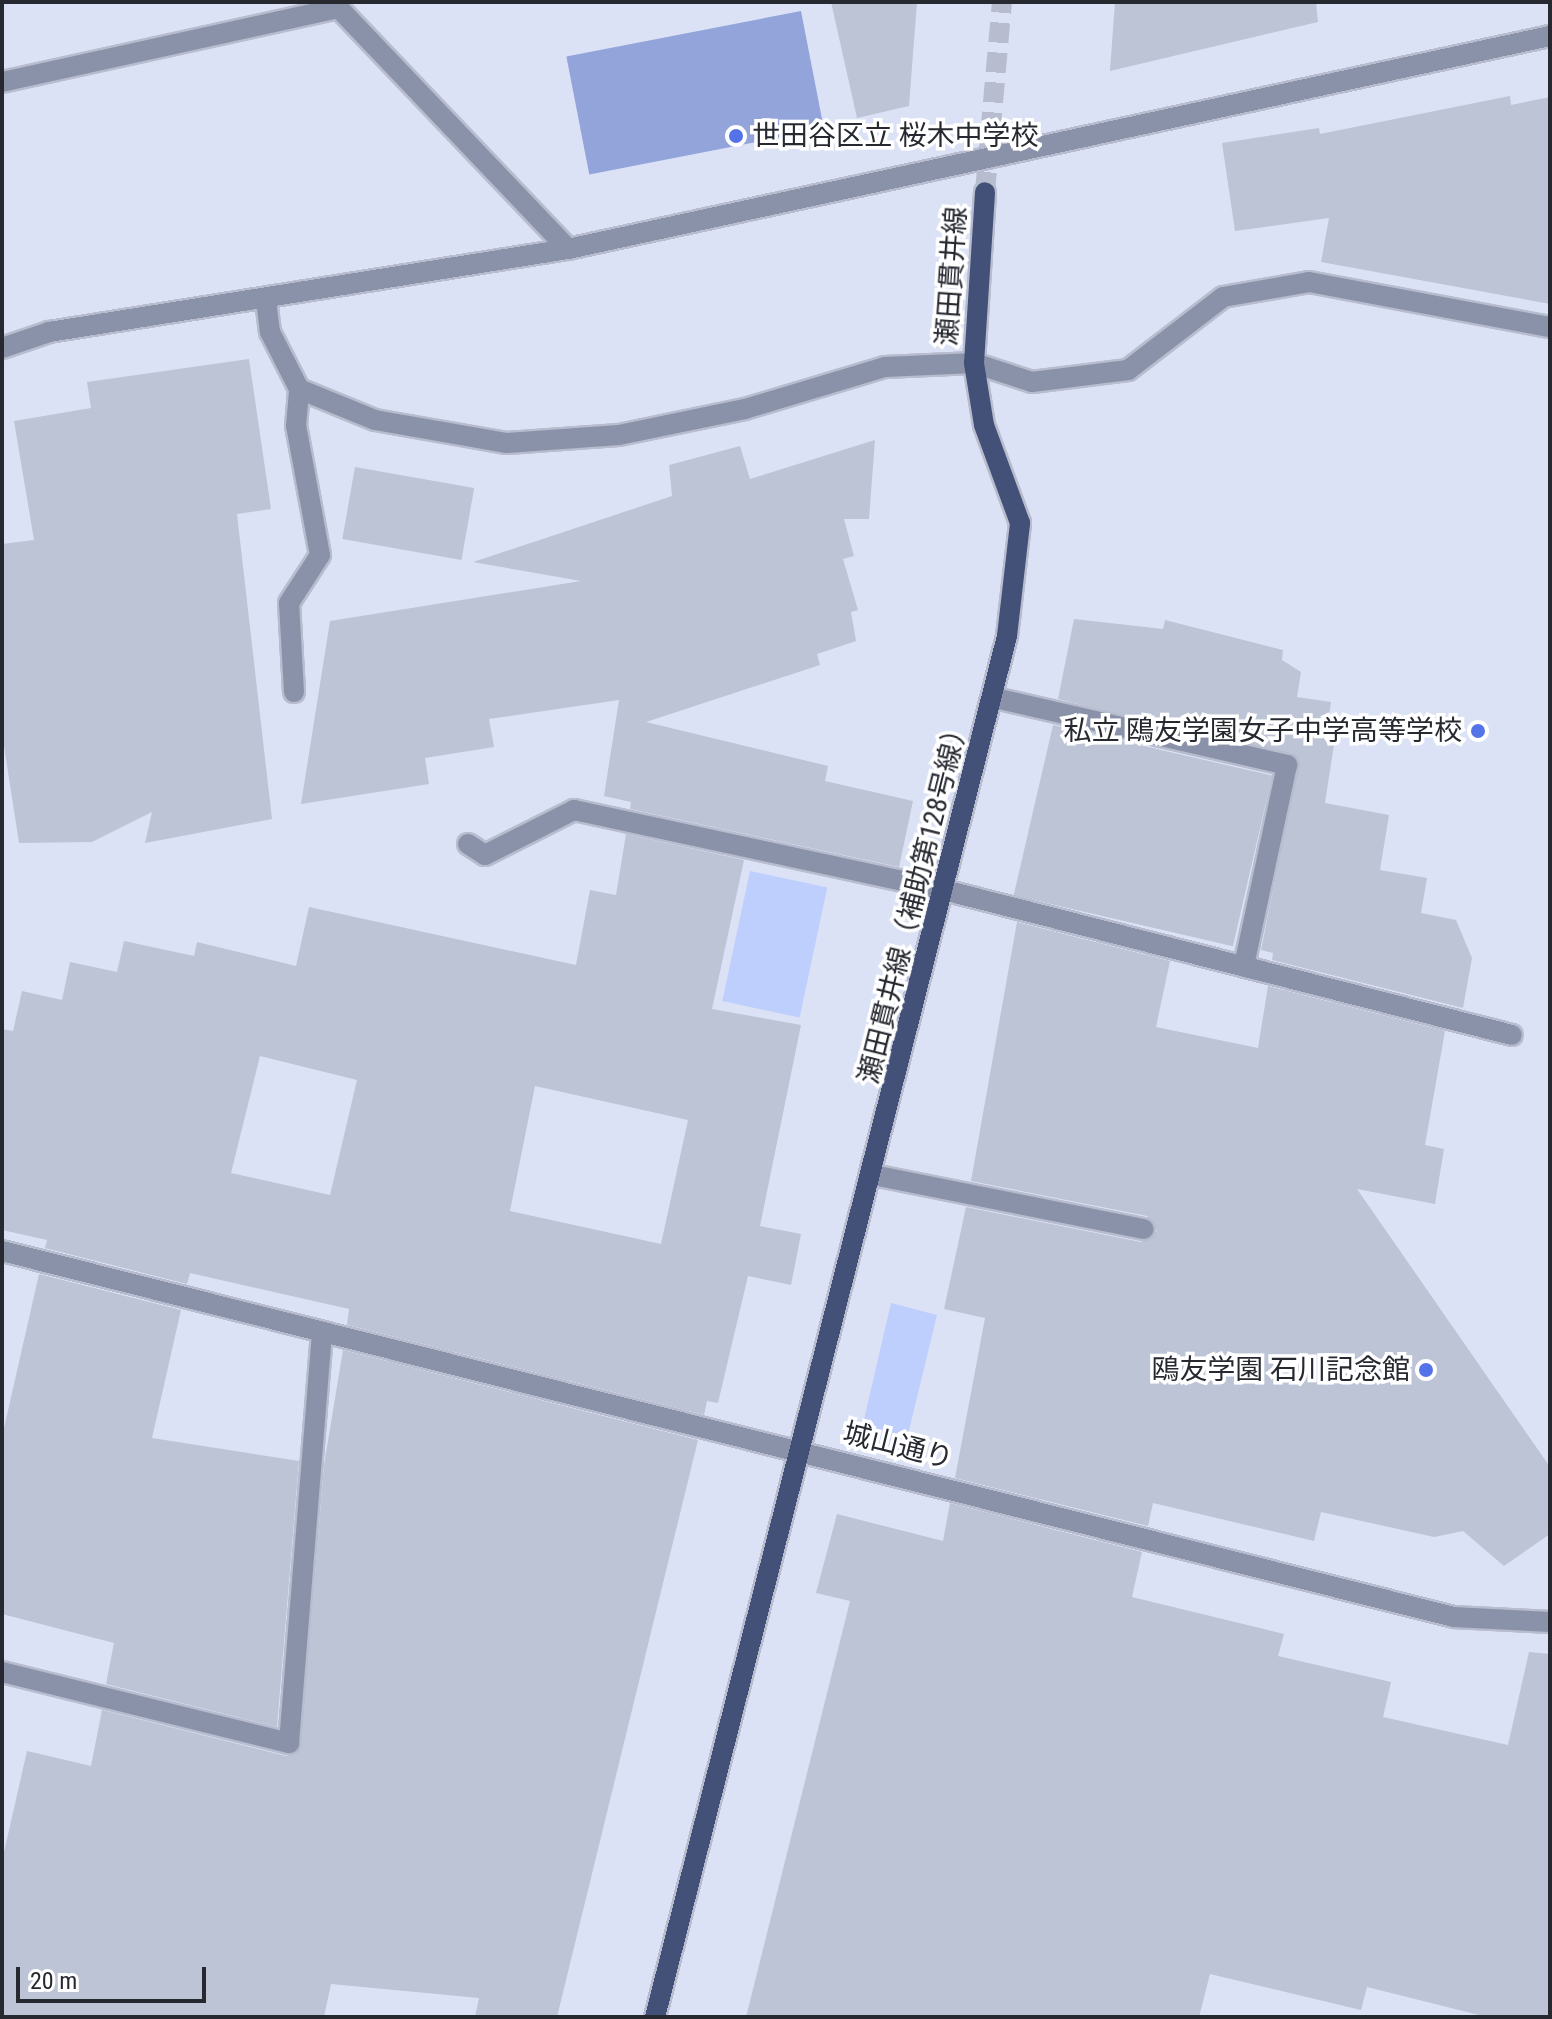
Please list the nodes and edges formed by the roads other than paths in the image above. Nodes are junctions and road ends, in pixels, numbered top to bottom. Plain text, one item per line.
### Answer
1 (336, 5) edge
2 (1550, 36) edge
3 (2, 82) edge
4 (985, 192) tunnel mouth
5 (568, 249) junction
6 (266, 300) junction
7 (1550, 327) edge
8 (2, 348) edge
9 (974, 363) junction
10 (299, 389) junction
11 (294, 692) dead end
12 (995, 698) junction
13 (468, 844) dead end
14 (944, 890) junction
15 (1244, 966) junction
16 (1512, 1035) dead end
17 (873, 1175) junction
18 (1144, 1229) dead end
19 (2, 1251) edge
20 (322, 1332) junction
21 (802, 1451) junction
22 (1550, 1622) edge
23 (2, 1672) edge
24 (655, 2017) edge

1 - 3 street
1 - 5 street
2 - 5 street
4 - 9 main road, 瀬田貫井線
5 - 6 street
6 - 8 street
6 - 10 street
7 - 9 street
9 - 10 street
9 - 12 main road, 瀬田貫井線（補助第128号線）
10 - 11 street
12 - 14 main road, 瀬田貫井線（補助第128号線）
12 - 15 street
13 - 14 street
14 - 15 street
14 - 17 main road, 瀬田貫井線（補助第128号線）
15 - 16 street
17 - 18 street
17 - 21 main road, 瀬田貫井線（補助第128号線）
19 - 20 street
20 - 21 street
20 - 23 street
21 - 22 street, 城山通り
21 - 24 main road, 城山通り

